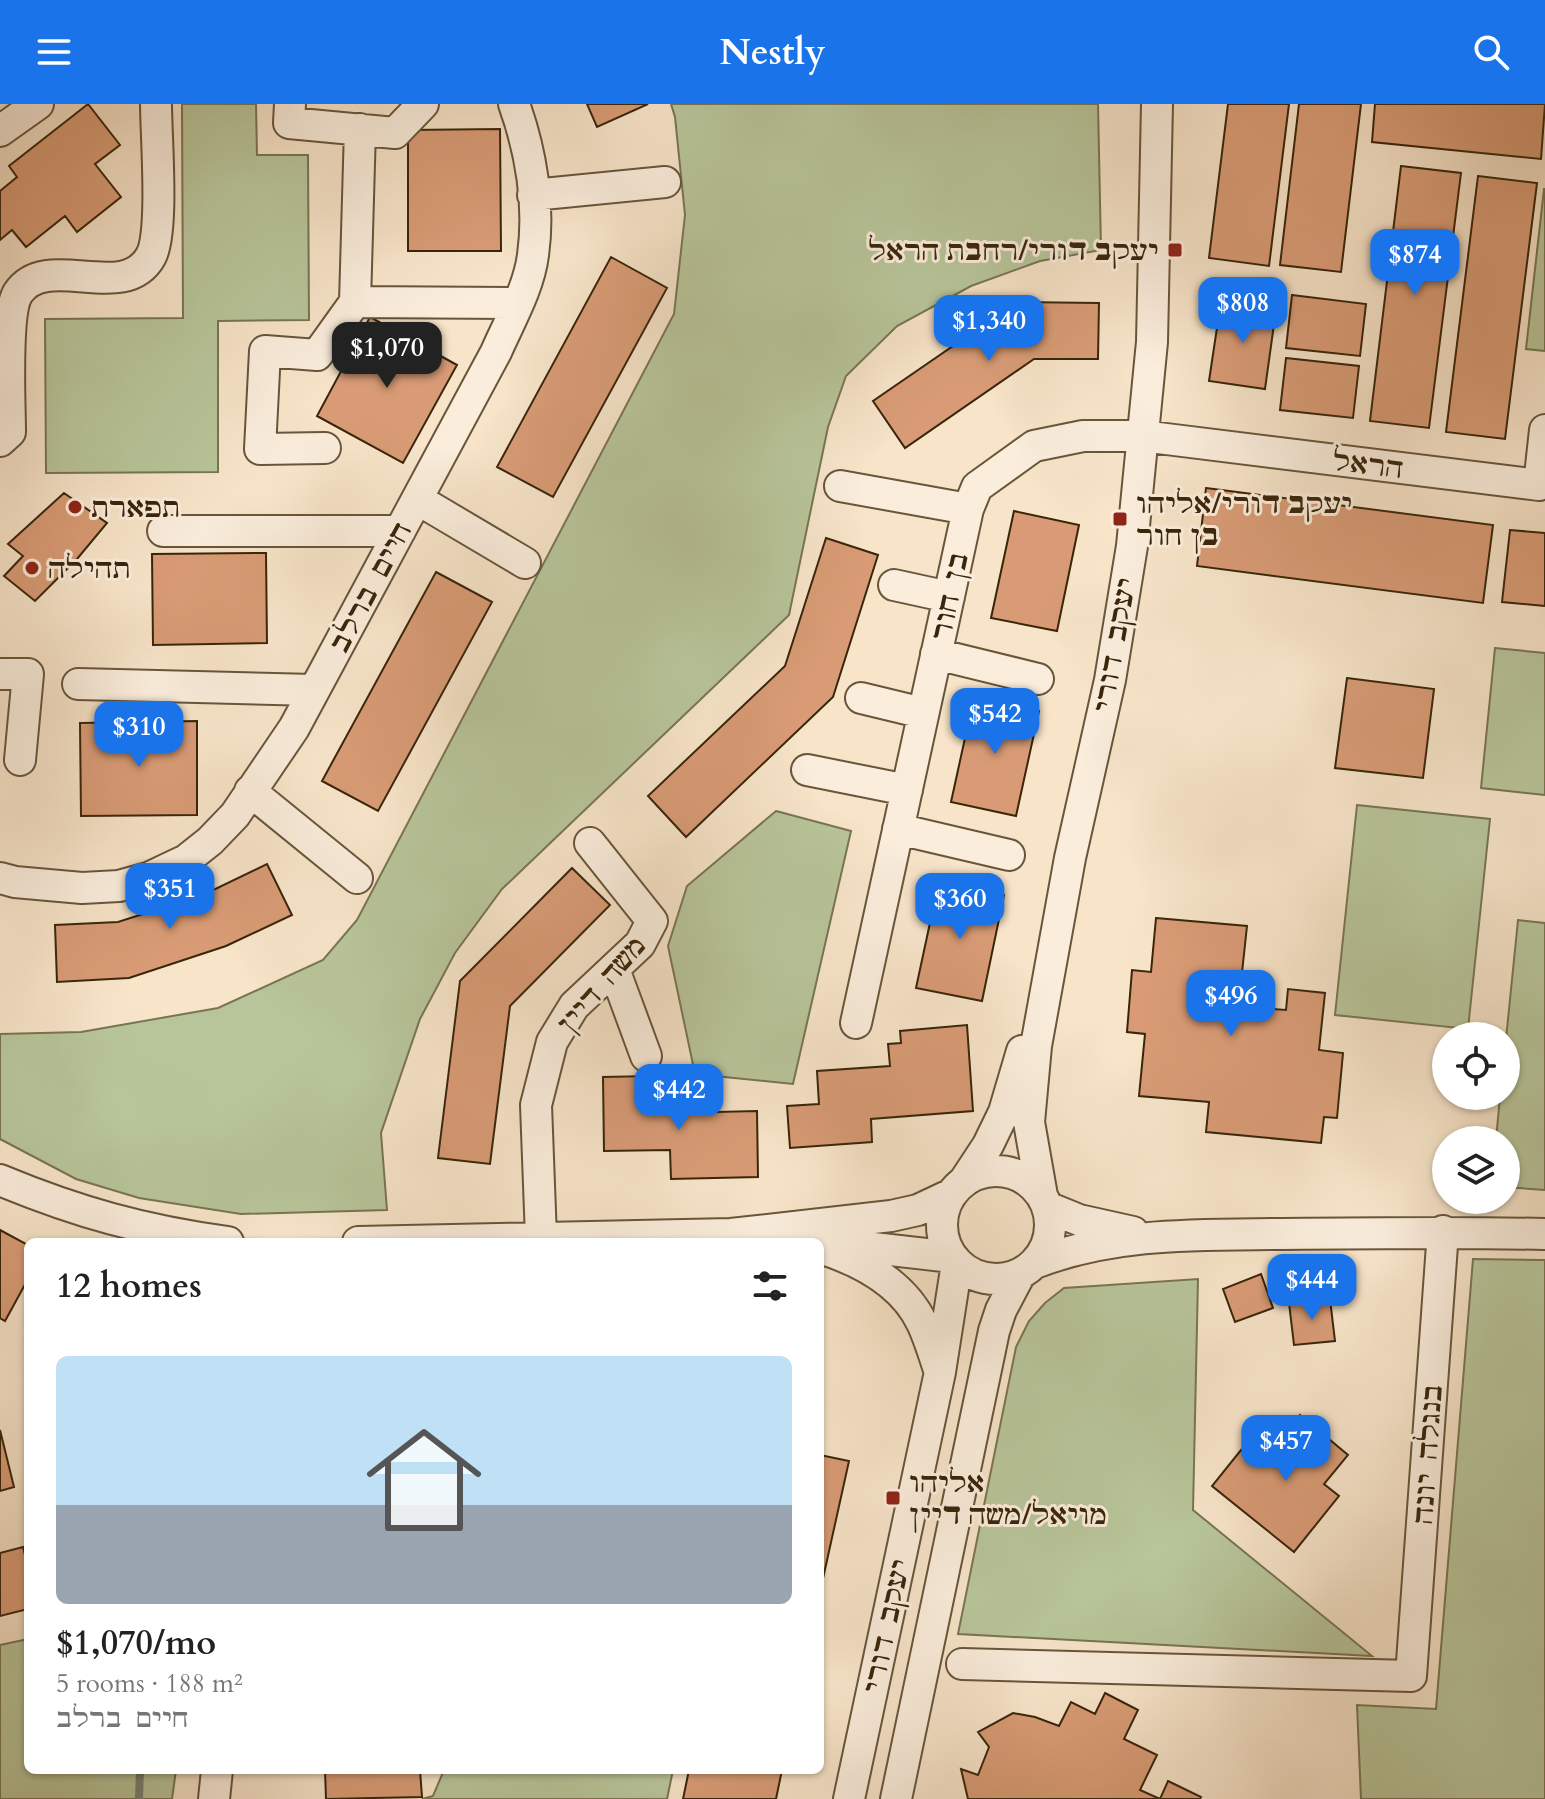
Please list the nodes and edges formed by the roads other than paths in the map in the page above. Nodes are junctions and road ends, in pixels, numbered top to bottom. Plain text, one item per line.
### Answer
1 (38, 104) edge
2 (156, 104) edge
3 (290, 104) edge
4 (423, 104) edge
5 (514, 104) edge
6 (1157, 104) edge
7 (360, 129) junction
8 (0, 131) edge
9 (665, 182) dead end
10 (533, 195) junction
11 (355, 302) junction
12 (518, 303) junction
13 (6, 320) edge
14 (1545, 430) edge
15 (1142, 436) junction
16 (0, 441) edge
17 (325, 448) dead end
18 (840, 486) dead end
19 (417, 499) junction
20 (968, 509) junction
21 (163, 531) dead end
22 (400, 531) junction
23 (525, 563) dead end
24 (894, 585) dead end
25 (949, 597) junction
26 (936, 654) junction
27 (0, 674) edge
28 (1038, 679) dead end
29 (78, 684) dead end
30 (314, 690) junction
31 (861, 698) dead end
32 (923, 713) junction
33 (20, 760) dead end
34 (807, 770) dead end
35 (907, 790) junction
36 (250, 791) junction
37 (898, 829) junction
38 (590, 843) dead end
39 (1009, 855) dead end
40 (0, 878) edge
41 (357, 878) dead end
42 (1054, 942) junction
43 (614, 969) junction
44 (856, 1023) dead end
45 (646, 1056) dead end
46 (0, 1180) edge
47 (959, 1187) junction
48 (1044, 1201) junction
49 (1443, 1231) junction
50 (731, 1234) junction
51 (1545, 1234) edge
52 (1150, 1236) junction
53 (200, 1238) edge
54 (541, 1238) joint
55 (770, 1238) edge
56 (824, 1244) edge
57 (824, 1248) edge
58 (954, 1260) junction
59 (1028, 1268) junction
60 (940, 1372) junction
61 (962, 1664) dead end
62 (217, 1774) edge
63 (214, 1799) edge
64 (849, 1799) edge
65 (896, 1799) edge

1 - 8 street
2 - 13 street
3 - 7 street
4 - 7 street
5 - 10 street, חיים ברלב
6 - 15 street, יעקב דורי
7 - 11 street
9 - 10 street
10 - 12 street, חיים ברלב
11 - 12 street
11 - 17 street
12 - 19 street, חיים ברלב
13 - 16 street
14 - 15 street, הראל
15 - 20 street, בן חור
15 - 42 street, יעקב דורי
18 - 20 street
19 - 22 street, חיים ברלב
19 - 23 street
20 - 25 street, בן חור
21 - 22 street
22 - 30 street, חיים ברלב
24 - 25 street
25 - 26 street, בן חור
26 - 28 street
26 - 32 street, בן חור
27 - 33 street
29 - 30 street
30 - 36 street, חיים ברלב
31 - 32 street
32 - 35 street, בן חור
34 - 35 street
35 - 37 street, בן חור
36 - 40 street, חיים ברלב
36 - 41 street
37 - 39 street
37 - 44 street, בן חור
38 - 43 street, משה דיין
42 - 47 street, יעקב דורי
42 - 48 street, יעקב דורי
43 - 45 street
43 - 54 street, משה דיין
46 - 53 street
47 - 48 street
47 - 50 street
47 - 58 street
48 - 52 street
48 - 59 street
49 - 51 street
49 - 52 street
49 - 61 street, בנגלה יונה
50 - 54 street
50 - 55 street
52 - 59 street
56 - 58 street
57 - 60 street
58 - 59 street
58 - 60 street, יעקב דורי
59 - 65 street, יעקב דורי
60 - 64 street, יעקב דורי
62 - 63 street

